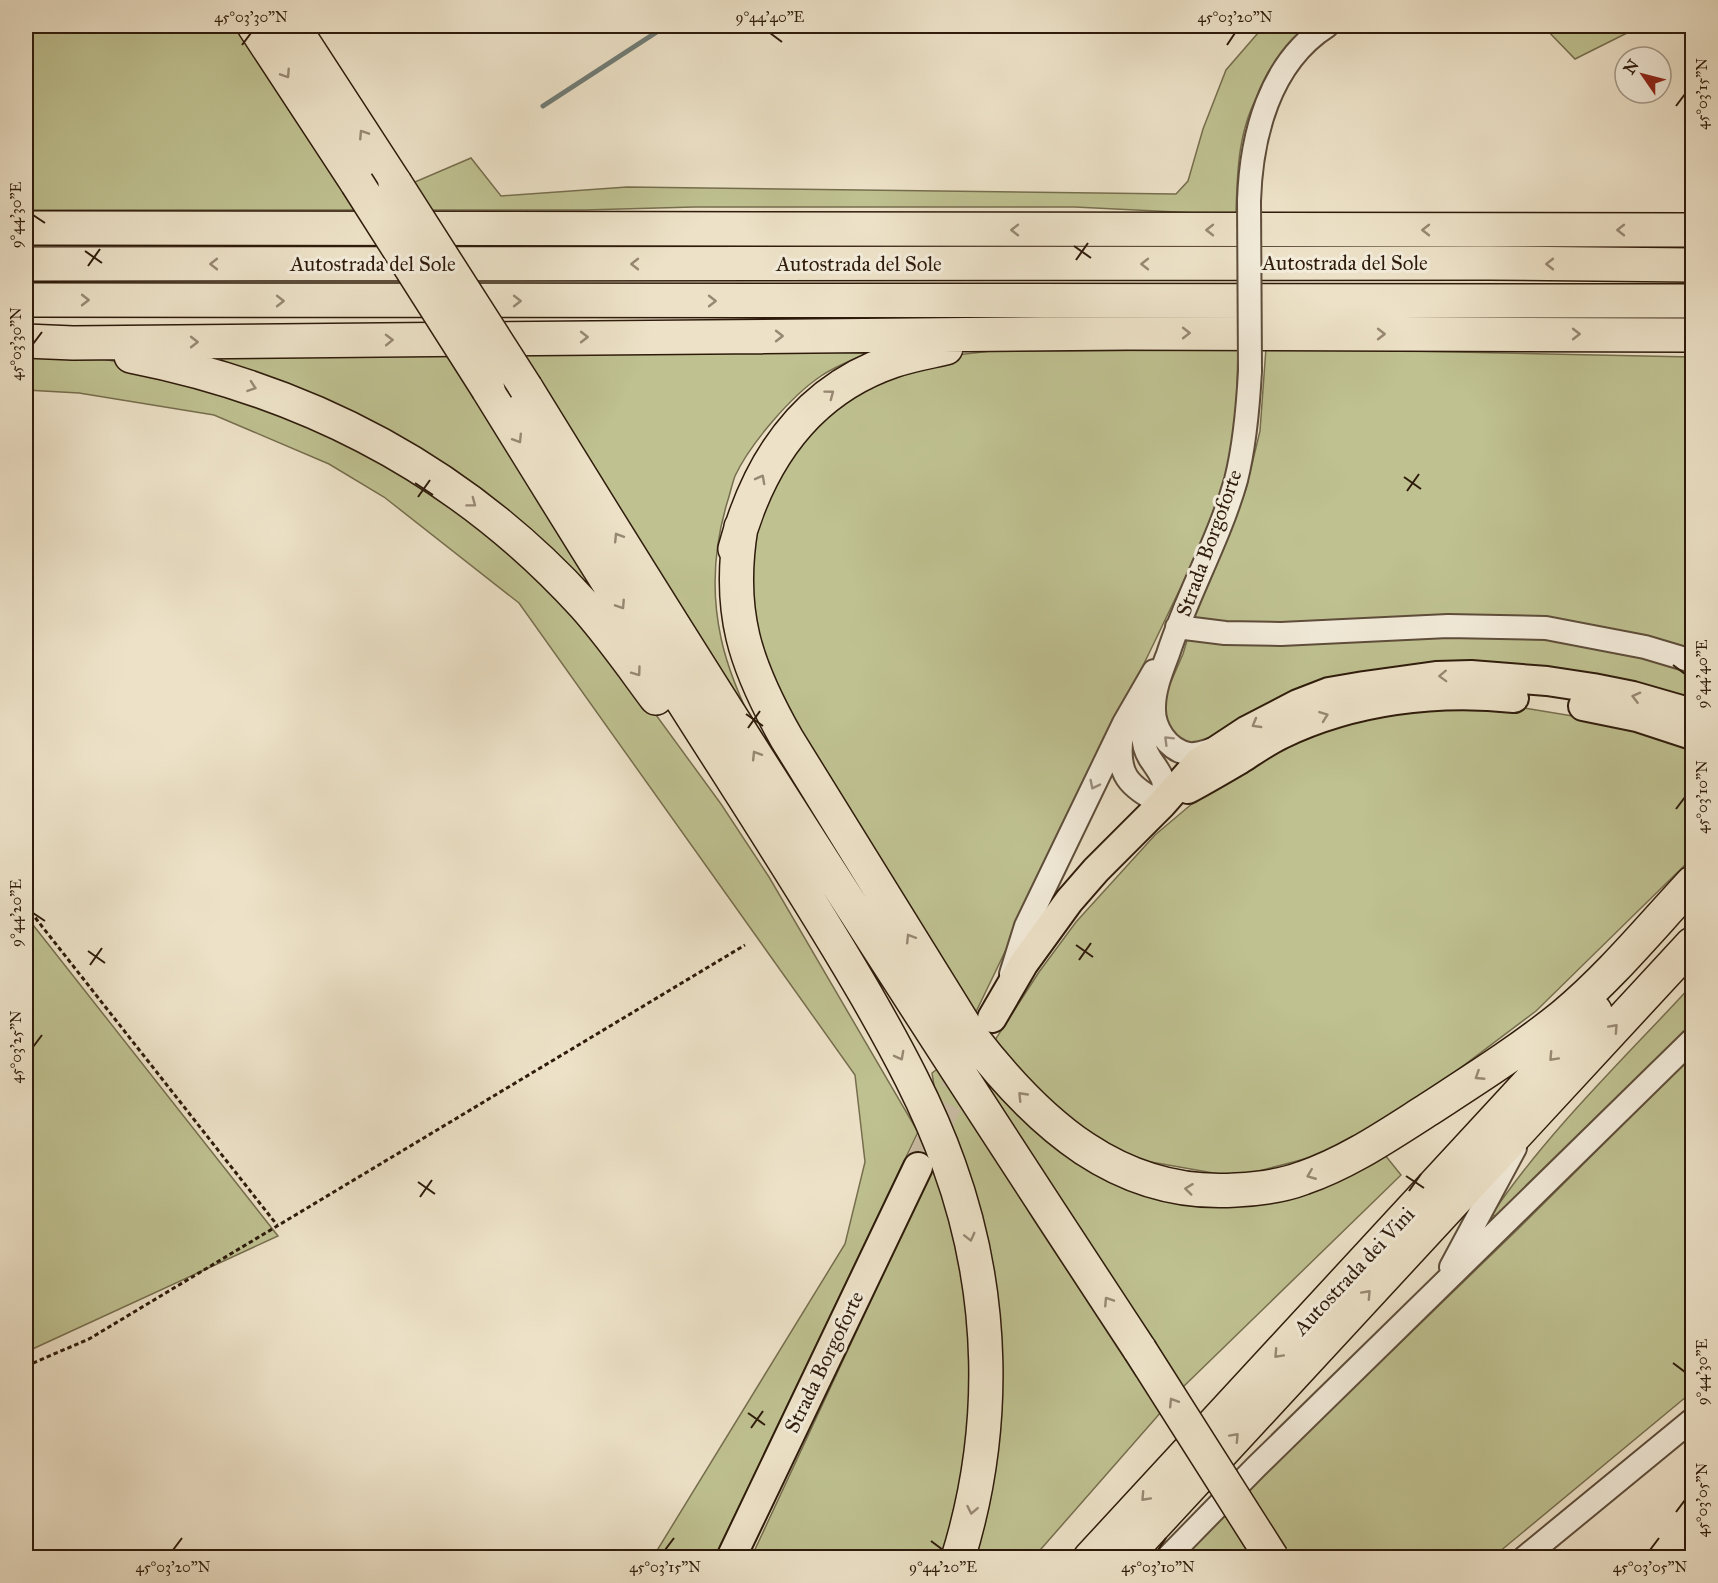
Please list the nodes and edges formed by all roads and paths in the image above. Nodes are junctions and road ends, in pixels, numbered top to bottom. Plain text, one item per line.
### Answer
1 (254, 26) edge
2 (293, 26) edge
3 (1327, 26) edge
4 (26, 217) edge
5 (26, 228) edge
6 (144, 228) junction
7 (1688, 229) edge
8 (26, 264) edge
9 (1692, 265) edge
10 (26, 300) edge
11 (1692, 301) edge
12 (1127, 333) junction
13 (1692, 335) edge
14 (26, 341) edge
15 (73, 343) junction
16 (741, 526) junction
17 (1175, 634) junction
18 (1692, 661) edge
19 (1164, 666) junction
20 (1692, 713) edge
21 (1124, 723) junction
22 (1692, 735) edge
23 (1221, 746) junction
24 (1162, 804) junction
25 (1692, 883) edge
26 (26, 906) edge
27 (1692, 906) edge
28 (1692, 944) edge
29 (745, 945) dead end
30 (1007, 992) junction
31 (911, 999) junction
32 (992, 1018) dead end
33 (883, 1025) junction
34 (1692, 1040) edge
35 (1531, 1117) junction
36 (918, 1167) tunnel mouth
37 (278, 1225) junction
38 (1441, 1287) junction
39 (26, 1366) edge
40 (1692, 1420) edge
41 (731, 1557) edge
42 (958, 1557) edge
43 (1090, 1557) edge
44 (1124, 1557) edge
45 (1167, 1557) edge
46 (1272, 1557) edge
47 (1524, 1557) edge

1 -> 33 highway, bridge
31 -> 2 highway, bridge
3 - 17 street, Strada Borgoforte, bridge
4 - 6 highway
5 - 6 highway
7 -> 6 highway
9 -> 8 highway, Autostrada del Sole
10 -> 11 highway, Autostrada del Sole
12 -> 13 highway
15 -> 12 highway
16 -> 12 highway
14 - 15 highway
15 -> 33 highway
25 -> 16 highway
16 - 31 highway
17 - 18 street
17 - 19 street
17 - 21 street
23 -> 19 street
19 - 24 street
20 -> 23 main road
21 - 24 street
21 -> 30 street
24 -> 22 main road
23 - 24 main road
24 - 30 main road
26 - 37 path
27 -> 43 highway, Autostrada dei Vini
35 -> 28 highway, Autostrada dei Vini
29 - 37 path
30 - 32 main road
46 -> 31 highway, bridge
33 -> 42 highway
34 - 38 street
35 - 38 street
44 -> 35 highway, Autostrada dei Vini
36 - 41 main road, Strada Borgoforte
37 - 39 path
38 - 45 street
40 - 47 street

